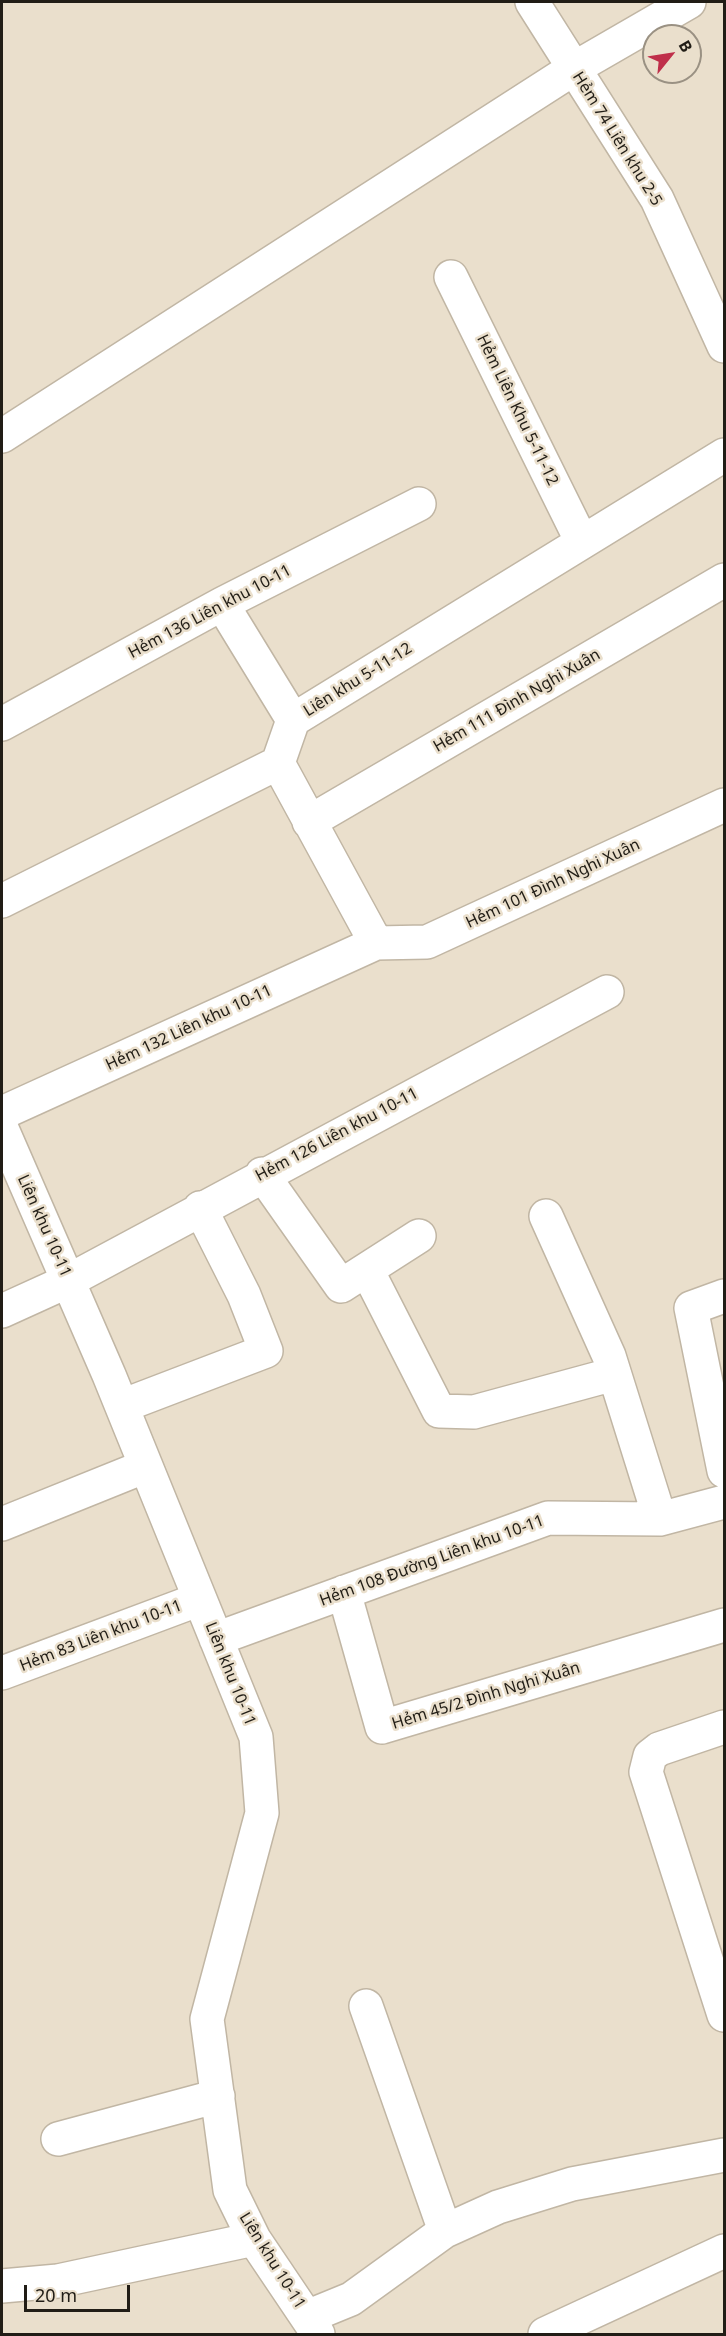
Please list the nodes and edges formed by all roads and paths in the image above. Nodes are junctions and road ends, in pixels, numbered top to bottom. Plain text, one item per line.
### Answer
1 (532, 2) edge
2 (689, 2) edge
3 (573, 69) junction
4 (451, 277) dead end
5 (724, 346) edge
6 (2, 435) edge
7 (724, 455) edge
8 (419, 504) dead end
9 (582, 542) junction
10 (724, 580) edge
11 (222, 604) junction
12 (293, 720) junction
13 (2, 724) edge
14 (278, 763) junction
15 (724, 806) edge
16 (309, 822) junction
17 (2, 901) edge
18 (376, 943) junction
19 (607, 992) dead end
20 (2, 1113) edge
21 (2, 1130) edge
22 (262, 1174) junction
23 (200, 1208) junction
24 (546, 1216) dead end
25 (419, 1236) dead end
26 (367, 1270) junction
27 (68, 1281) junction
28 (724, 1296) edge
29 (2, 1311) edge
30 (614, 1374) junction
31 (122, 1406) junction
32 (146, 1466) junction
33 (724, 1471) edge
34 (724, 1502) edge
35 (660, 1519) junction
36 (2, 1524) edge
37 (344, 1592) junction
38 (200, 1599) junction
39 (724, 1625) edge
40 (216, 1639) junction
41 (2, 1673) edge
42 (724, 1727) edge
43 (366, 2006) dead end
44 (724, 2015) edge
45 (218, 2096) junction
46 (58, 2139) dead end
47 (724, 2156) edge
48 (445, 2231) junction
49 (254, 2239) junction
50 (724, 2251) edge
51 (2, 2286) edge
52 (313, 2326) edge
53 (545, 2334) edge

1 - 3 street, Hẻm 74 Liên khu 2-5
2 - 3 street
3 - 5 street, Hẻm 74 Liên khu 2-5
3 - 6 street
4 - 9 street, Hẻm Liên Khu 5-11-12
7 - 9 street, Liên khu 5-11-12
8 - 11 street, Hẻm 136 Liên khu 10-11
9 - 12 street, Liên khu 5-11-12
10 - 16 street, Hẻm 111 Đình Nghi Xuân
11 - 12 street
11 - 13 street, Hẻm 136 Liên khu 10-11
12 - 14 street, Liên khu 5-11-12
14 - 16 street
14 - 17 street
15 - 18 street, Hẻm 101 Đình Nghi Xuân
16 - 18 street
18 - 20 street, Hẻm 132 Liên khu 10-11
19 - 22 street, Hẻm 126 Liên khu 10-11
21 - 27 street, Liên khu 10-11
22 - 23 street, Hẻm 126 Liên khu 10-11
22 - 26 street
23 - 27 street, Hẻm 126 Liên khu 10-11
23 - 31 street
24 - 30 street
25 - 26 street
26 - 30 street
27 - 29 street, Hẻm 126 Liên khu 10-11
27 - 31 street, Liên khu 10-11
28 - 33 street
30 - 35 street
31 - 32 street, Liên khu 10-11
32 - 36 street
32 - 38 street, Liên khu 10-11
34 - 35 street, Hẻm 108 Đường Liên khu 10-11
35 - 37 street, Hẻm 108 Đường Liên khu 10-11
37 - 39 street, Hẻm 45/2 Đình Nghi Xuân
37 - 40 street, Hẻm 108 Đường Liên khu 10-11
38 - 40 street, Liên khu 10-11
38 - 41 street, Hẻm 83 Liên khu 10-11
40 - 45 street, Liên khu 10-11
42 - 44 street
43 - 48 street
45 - 46 street
45 - 49 street, Liên khu 10-11
47 - 48 street
48 - 52 street
49 - 51 street
49 - 52 street, Liên khu 10-11
50 - 53 street

